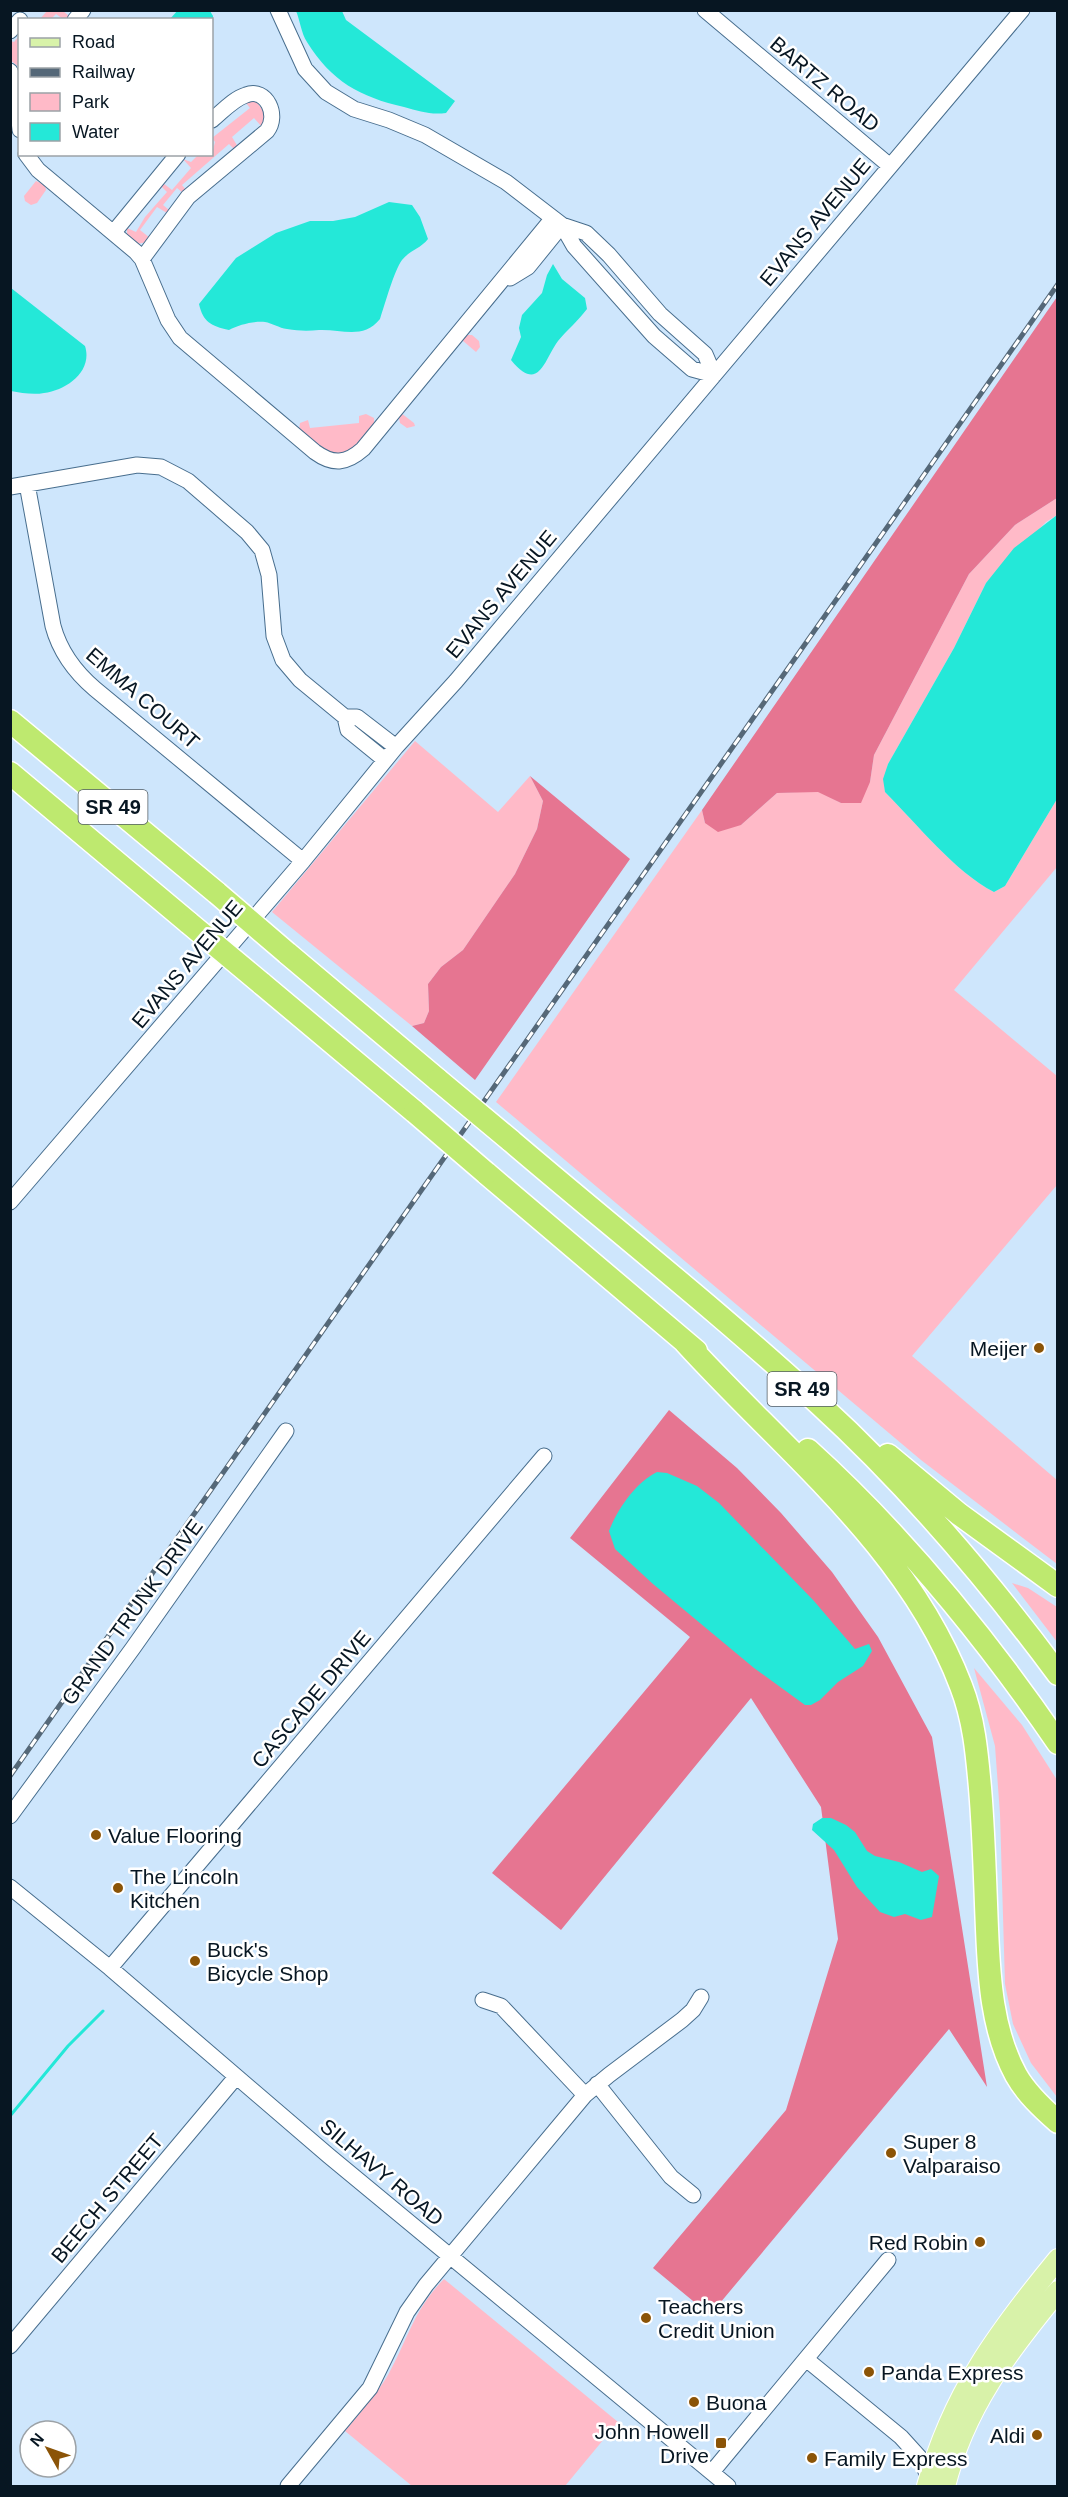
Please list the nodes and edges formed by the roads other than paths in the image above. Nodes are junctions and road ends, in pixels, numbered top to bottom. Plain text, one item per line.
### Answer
1 (278, 10) edge
2 (705, 10) edge
3 (1022, 10) edge
4 (15, 74) edge
5 (18, 108) edge
6 (213, 119) edge
7 (28, 156) edge
8 (176, 156) edge
9 (890, 166) junction
10 (557, 222) junction
11 (114, 232) junction
12 (142, 259) junction
13 (714, 375) junction
14 (27, 484) junction
15 (10, 487) edge
16 (345, 717) junction
17 (10, 721) edge
18 (396, 747) junction
19 (385, 760) junction
20 (10, 773) edge
21 (303, 861) junction
22 (10, 1202) edge
23 (685, 1342) junction
24 (818, 1403) junction
25 (286, 1431) dead end
26 (544, 1456) dead end
27 (1058, 1586) edge
28 (1058, 1674) edge
29 (1058, 1743) edge
30 (10, 1816) edge
31 (10, 1887) edge
32 (110, 1968) junction
33 (701, 1997) dead end
34 (483, 2000) dead end
35 (237, 2077) junction
36 (597, 2084) junction
37 (585, 2095) junction
38 (1058, 2122) edge
39 (693, 2195) dead end
40 (450, 2256) junction
41 (888, 2259) dead end
42 (1058, 2259) edge
43 (1058, 2290) edge
44 (10, 2346) edge
45 (806, 2359) junction
46 (712, 2472) junction
47 (934, 2484) edge
48 (288, 2487) edge
49 (728, 2487) edge

1 - 10 street
2 - 9 street, BARTZ ROAD
3 - 9 street, EVANS AVENUE
4 - 5 street
6 - 12 street
7 - 11 street
8 - 11 street
9 - 13 street, EVANS AVENUE
10 - 12 street
10 - 13 street
11 - 12 street
13 - 18 street, EVANS AVENUE
14 - 15 street
14 - 16 street
14 - 21 street, EMMA COURT
16 - 18 street
16 - 19 street
17 - 24 highway, SR 49, bridge
18 - 19 street, EVANS AVENUE
19 - 21 street, EVANS AVENUE
20 - 23 highway, SR 49, bridge
21 - 22 street, EVANS AVENUE
23 - 29 highway, SR 49
23 - 38 highway
24 - 27 highway
24 - 28 highway, SR 49
25 - 30 street, GRAND TRUNK DRIVE
26 - 32 street, CASCADE DRIVE
31 - 32 street, SILHAVY ROAD
32 - 35 street, SILHAVY ROAD
33 - 36 street
34 - 37 street
35 - 40 street, SILHAVY ROAD
35 - 44 street, BEECH STREET
36 - 37 street
36 - 39 street
37 - 40 street
40 - 46 street, SILHAVY ROAD
40 - 48 street
41 - 45 street
42 - 47 main road
43 - 47 main road
45 - 46 street
45 - 47 street
46 - 49 street, SILHAVY ROAD

